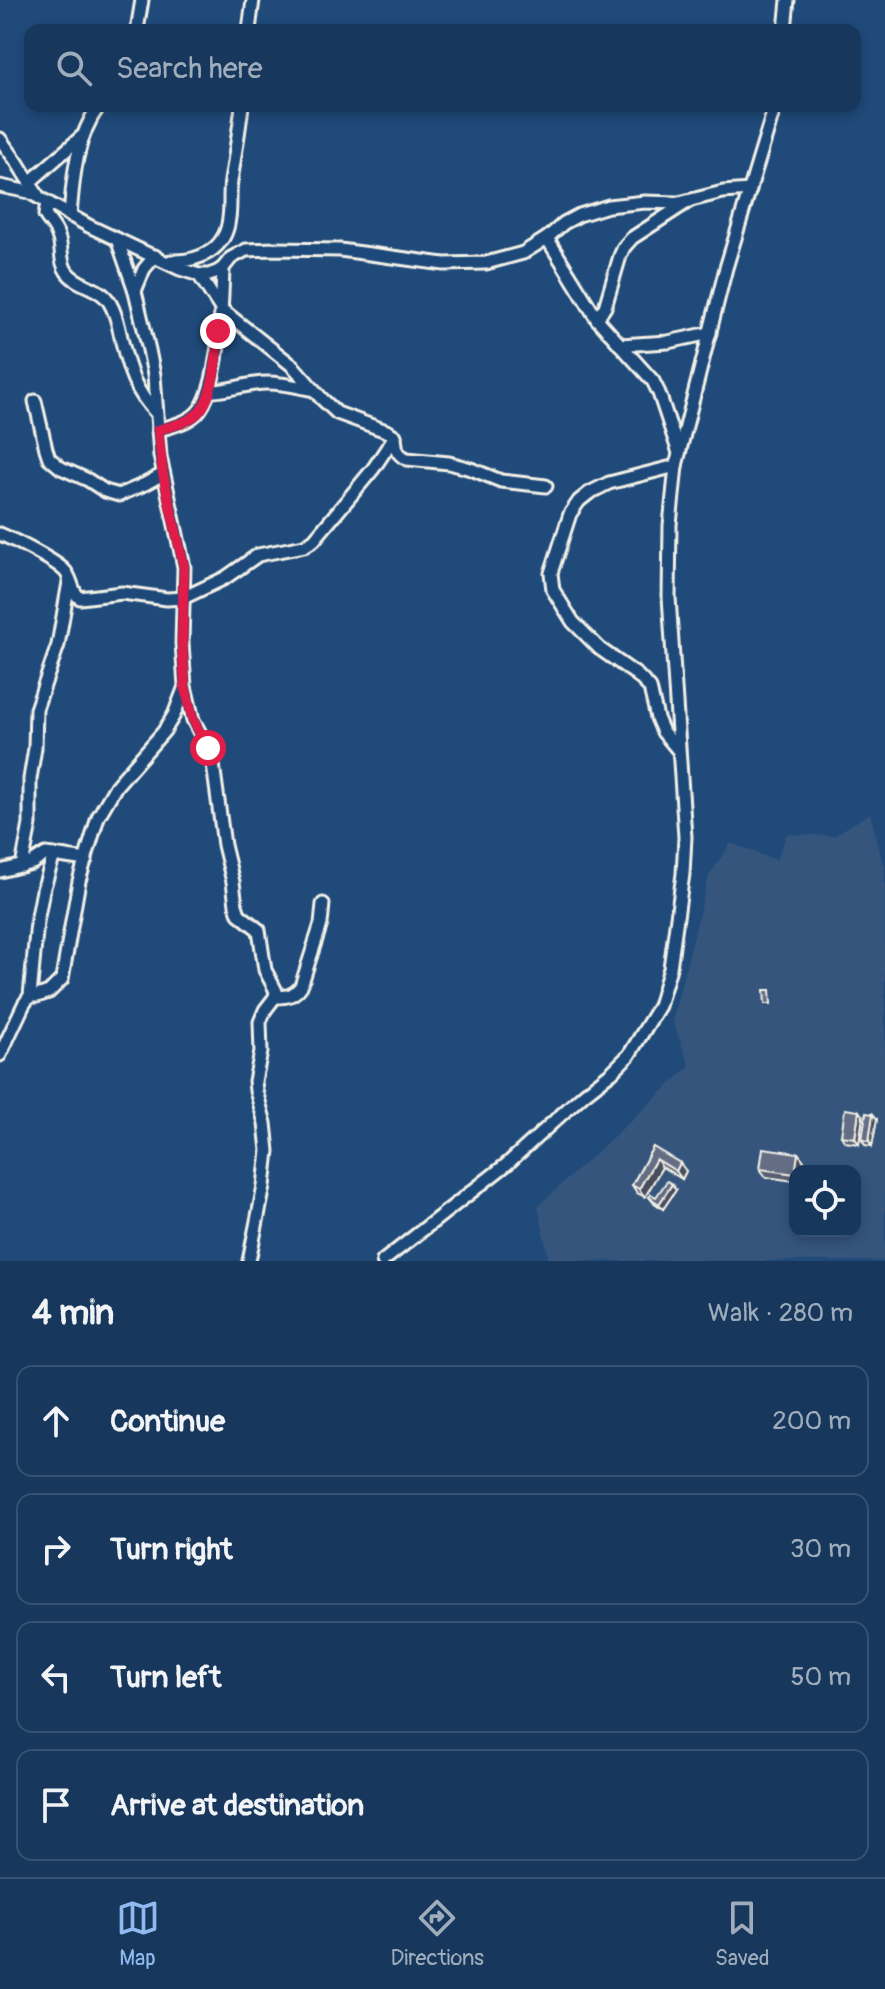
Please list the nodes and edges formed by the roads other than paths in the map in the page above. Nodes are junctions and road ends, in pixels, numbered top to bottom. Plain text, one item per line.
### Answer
1 (142, 0) edge
2 (253, 0) edge
3 (788, 0) edge
4 (138, 24) edge
5 (250, 24) edge
6 (786, 24) edge
7 (96, 112) edge
8 (241, 112) edge
9 (773, 112) edge
10 (81, 137) junction
11 (0, 139) edge
12 (30, 182) junction
13 (0, 186) edge
14 (750, 190) junction
15 (43, 200) junction
16 (689, 201) junction
17 (70, 216) junction
18 (547, 238) junction
19 (117, 239) junction
20 (161, 259) junction
21 (223, 268) junction
22 (199, 275) junction
23 (135, 291) junction
24 (221, 309) junction
25 (597, 319) junction
26 (710, 333) junction
27 (620, 345) junction
28 (314, 390) junction
29 (210, 391) junction
30 (35, 401) dead end
31 (156, 413) junction
32 (158, 430) junction
33 (395, 436) junction
34 (679, 453) junction
35 (676, 466) junction
36 (163, 474) junction
37 (546, 486) dead end
38 (0, 534) edge
39 (70, 578) junction
40 (84, 598) junction
41 (183, 598) junction
42 (64, 613) junction
43 (185, 686) junction
44 (678, 750) junction
45 (54, 855) junction
46 (86, 860) junction
47 (22, 866) junction
48 (0, 871) edge
49 (323, 904) dead end
50 (30, 996) junction
51 (275, 997) junction
52 (0, 1055) edge
53 (249, 1261) edge
54 (383, 1261) edge

1 - 4 street
2 - 5 street
3 - 6 street
7 - 10 street
8 - 20 street
9 - 14 street
10 - 12 street
10 - 17 street
11 - 12 street
12 - 15 street
13 - 15 street
14 - 16 street
14 - 26 street
15 - 17 street
15 - 31 street
16 - 18 street
16 - 25 street
17 - 19 street
18 - 21 street
18 - 25 street
19 - 20 street
19 - 23 street
20 - 22 street
20 - 23 street
21 - 22 street
21 - 24 street
22 - 24 street
23 - 31 street
24 - 28 street
24 - 29 street
25 - 27 street
26 - 27 street
26 - 34 street
27 - 34 street
28 - 29 street
28 - 33 street
29 - 32 street
30 - 36 street
31 - 32 street
32 - 36 street
33 - 37 street
33 - 41 street
34 - 35 street
35 - 44 street
35 - 44 street
36 - 41 street
38 - 39 street
39 - 40 street
39 - 42 street
40 - 41 street
40 - 42 street
41 - 43 street
42 - 47 street
43 - 46 street
43 - 51 street
44 - 54 street
45 - 46 street
45 - 47 street
45 - 50 street
46 - 50 street
47 - 48 street
49 - 51 street
50 - 52 street
51 - 53 street

